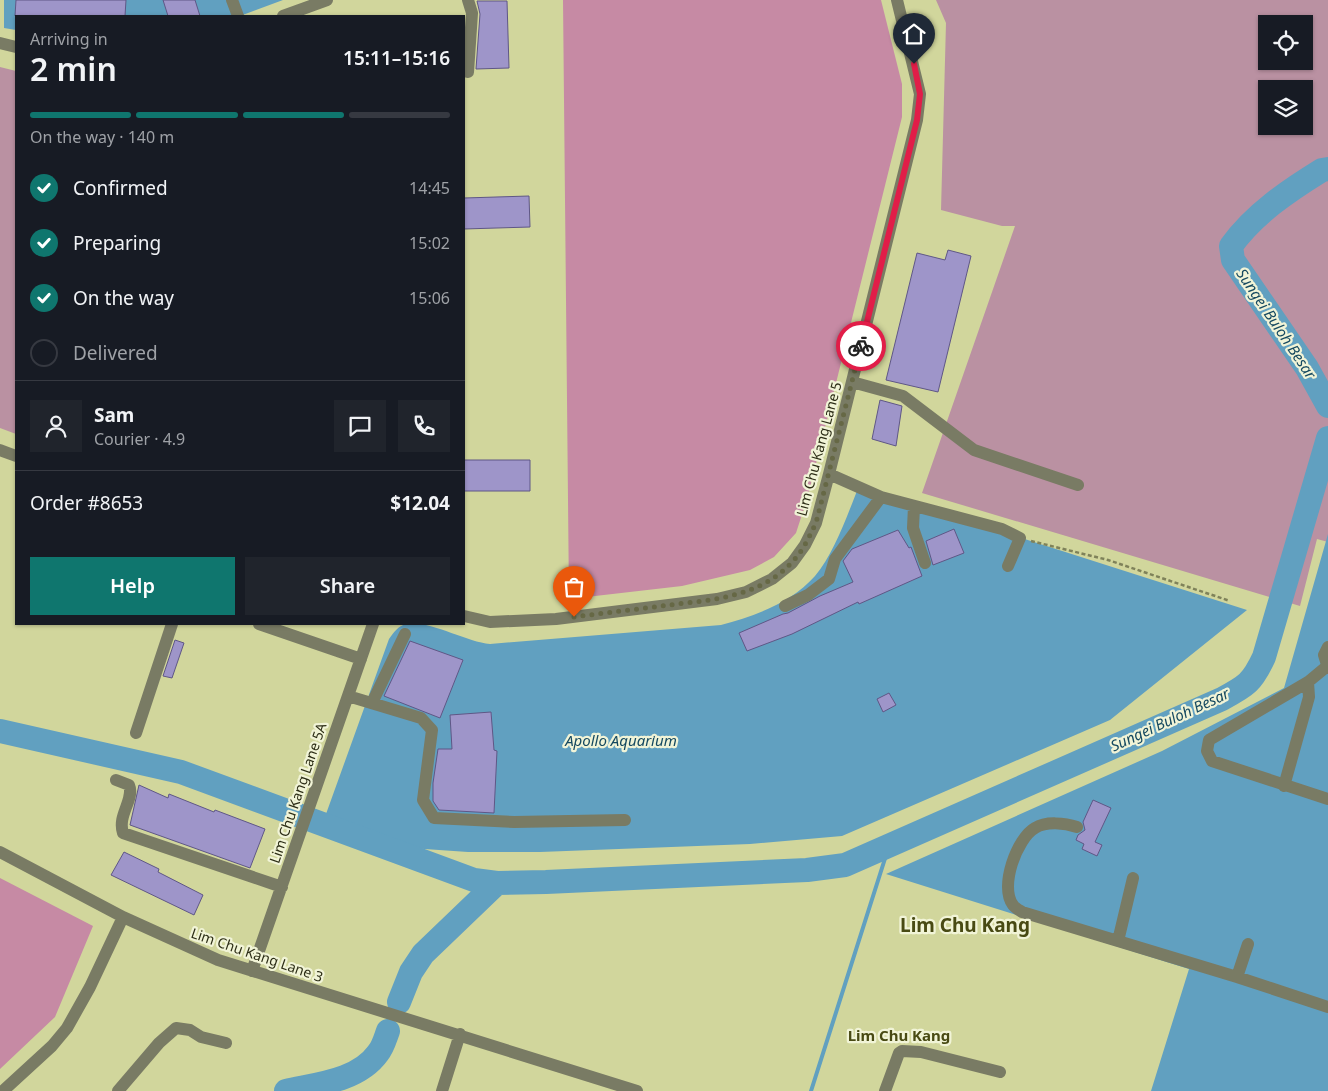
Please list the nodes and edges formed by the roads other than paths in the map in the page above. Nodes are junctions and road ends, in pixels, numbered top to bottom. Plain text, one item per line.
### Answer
1 (232, 0) edge
2 (327, 0) edge
3 (468, 0) edge
4 (897, 0) edge
5 (238, 15) edge
6 (285, 15) edge
7 (0, 44) edge
8 (15, 47) edge
9 (468, 72) dead end
10 (852, 382) junction
11 (0, 450) edge
12 (15, 456) edge
13 (829, 474) junction
14 (1078, 485) dead end
15 (882, 498) junction
16 (914, 506) junction
17 (925, 563) dead end
18 (1008, 566) dead end
19 (785, 606) dead end
20 (465, 616) edge
21 (172, 625) edge
22 (262, 625) edge
23 (373, 625) edge
24 (405, 634) dead end
25 (1328, 647) edge
26 (360, 659) junction
27 (1327, 668) edge
28 (1308, 682) junction
29 (348, 696) junction
30 (372, 703) junction
31 (136, 733) dead end
32 (116, 780) dead end
33 (1284, 786) junction
34 (1328, 799) edge
35 (625, 820) dead end
36 (1077, 827) dead end
37 (0, 852) edge
38 (1133, 878) dead end
39 (282, 887) junction
40 (123, 917) junction
41 (1118, 940) junction
42 (1248, 944) dead end
43 (252, 971) junction
44 (1236, 976) junction
45 (1328, 1007) edge
46 (460, 1034) junction
47 (226, 1043) dead end
48 (1000, 1072) dead end
49 (2, 1091) edge
50 (118, 1091) edge
51 (442, 1091) edge
52 (637, 1091) edge
53 (885, 1091) edge

1 - 5 street
2 - 6 street
3 - 9 street
4 - 10 street, Lim Chu Kang Lane 5
7 - 8 street
10 - 13 street, Lim Chu Kang Lane 5
10 - 14 street
11 - 12 street
13 - 15 street
13 - 20 street, Lim Chu Kang Lane 5
15 - 16 street
15 - 19 street
16 - 17 street
16 - 18 street
21 - 31 street
22 - 26 street
23 - 26 street, Lim Chu Kang Lane 5A
24 - 30 street
25 - 27 street
26 - 29 street, Lim Chu Kang Lane 5A
27 - 28 street
28 - 33 street
28 - 33 street
29 - 30 street
29 - 39 street, Lim Chu Kang Lane 5A
30 - 35 street
32 - 39 street
33 - 34 street
36 - 41 street
37 - 40 street, Lim Chu Kang Lane 3
38 - 41 street
39 - 43 street, Lim Chu Kang Lane 5A
40 - 43 street, Lim Chu Kang Lane 3
40 - 49 street
41 - 44 street
42 - 44 street
43 - 46 street, Lim Chu Kang Lane 3
44 - 45 street
46 - 51 street
46 - 52 street, Lim Chu Kang Lane 3
47 - 50 street
48 - 53 street

